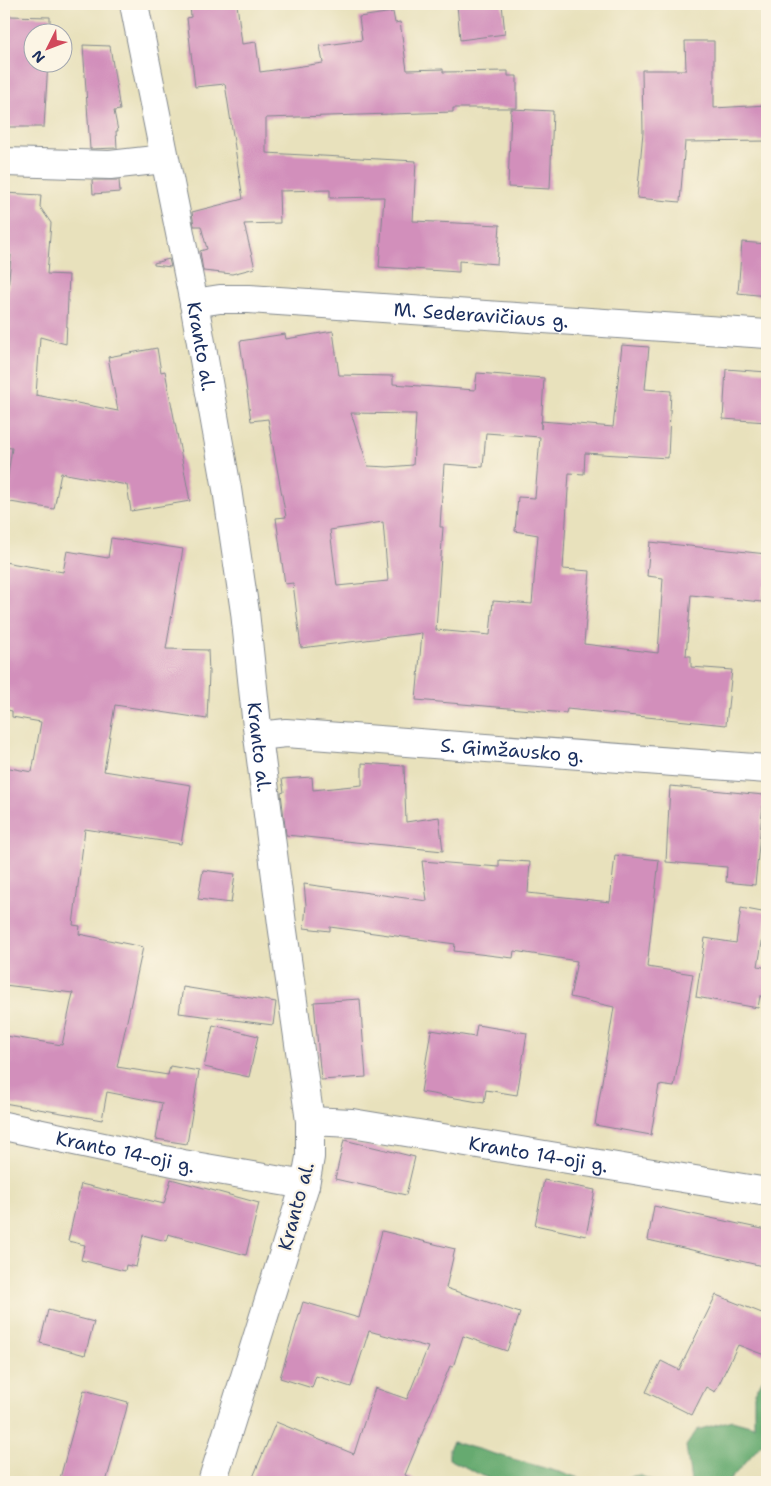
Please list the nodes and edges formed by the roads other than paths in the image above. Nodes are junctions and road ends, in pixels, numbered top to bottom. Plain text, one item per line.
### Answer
1 (134, 4) edge
2 (164, 159) junction
3 (4, 162) edge
4 (194, 303) junction
5 (767, 334) edge
6 (258, 736) junction
7 (767, 769) edge
8 (310, 1121) junction
9 (4, 1126) edge
10 (305, 1184) junction
11 (767, 1192) edge
12 (212, 1482) edge

1 - 2 street, Kranto al.
2 - 3 street
2 - 4 street, Kranto al.
4 - 5 street, M. Sederavičiaus g.
4 - 6 street, Kranto al.
6 - 7 street, S. Gimžausko g.
6 - 8 street, Kranto al.
8 - 10 street, Kranto al.
8 - 11 street, Kranto 14-oji g.
9 - 10 street, Kranto 14-oji g.
10 - 12 street, Kranto al.

